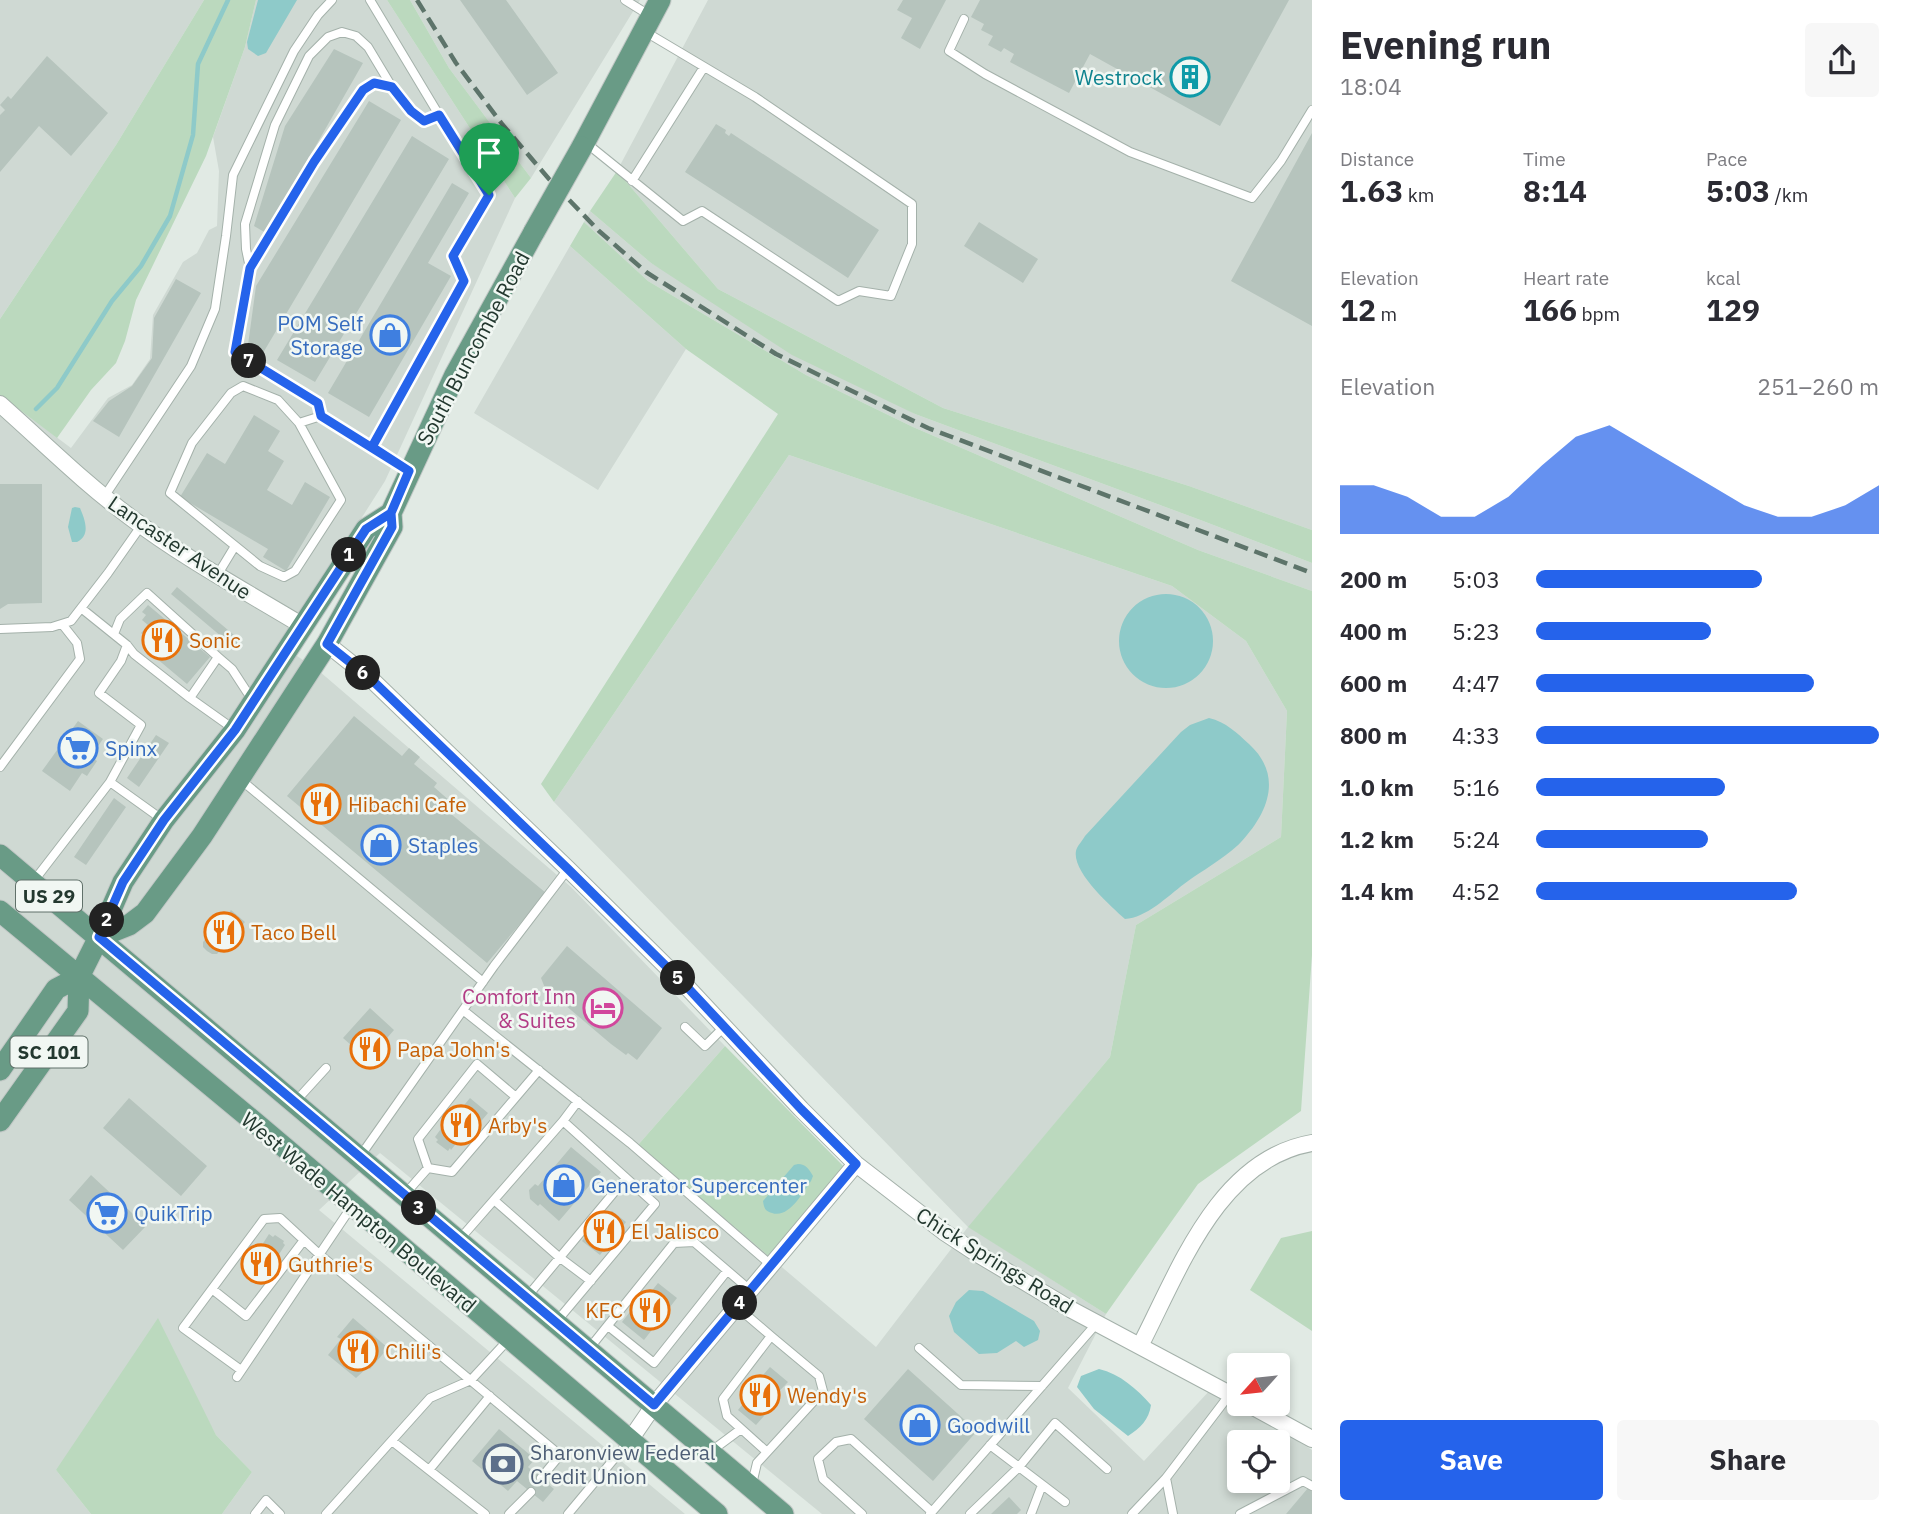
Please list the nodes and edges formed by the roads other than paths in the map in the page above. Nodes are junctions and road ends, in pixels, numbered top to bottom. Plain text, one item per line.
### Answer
1 (332, 0) edge
2 (370, 0) edge
3 (625, 0) edge
4 (652, 16) edge
5 (964, 19) dead end
6 (704, 67) junction
7 (392, 87) junction
8 (1312, 110) edge
9 (439, 115) junction
10 (583, 145) junction
11 (632, 181) junction
12 (250, 268) junction
13 (0, 404) edge
14 (321, 416) junction
15 (299, 423) junction
16 (372, 447) junction
17 (409, 471) junction
18 (104, 497) junction
19 (391, 513) junction
20 (141, 526) junction
21 (235, 546) junction
22 (218, 574) junction
23 (81, 608) junction
24 (62, 624) junction
25 (303, 626) junction
26 (0, 629) edge
27 (114, 634) junction
28 (327, 644) junction
29 (127, 645) junction
30 (218, 657) junction
31 (190, 698) junction
32 (256, 698) junction
33 (235, 730) junction
34 (0, 766) edge
35 (239, 778) junction
36 (110, 782) junction
37 (164, 820) junction
38 (0, 855) edge
39 (568, 869) junction
40 (33, 882) junction
41 (0, 911) edge
42 (99, 937) junction
43 (79, 977) junction
44 (483, 982) junction
45 (464, 1011) junction
46 (685, 1027) dead end
47 (724, 1027) junction
48 (326, 1068) dead end
49 (0, 1070) edge
50 (538, 1070) junction
51 (516, 1097) junction
52 (578, 1101) junction
53 (295, 1103) junction
54 (0, 1121) edge
55 (563, 1121) junction
56 (1312, 1143) edge
57 (359, 1158) junction
58 (856, 1164) junction
59 (428, 1168) junction
60 (626, 1178) junction
61 (404, 1196) junction
62 (494, 1200) junction
63 (352, 1206) junction
64 (304, 1240) junction
65 (458, 1241) junction
66 (319, 1254) junction
67 (559, 1257) junction
68 (771, 1265) junction
69 (727, 1271) junction
70 (591, 1281) junction
71 (212, 1289) junction
72 (750, 1290) junction
73 (526, 1298) junction
74 (737, 1307) junction
75 (556, 1322) junction
76 (1097, 1323) junction
77 (608, 1326) junction
78 (771, 1336) junction
79 (509, 1339) junction
80 (1140, 1346) junction
81 (919, 1348) dead end
82 (589, 1350) junction
83 (471, 1380) junction
84 (1042, 1386) junction
85 (1227, 1392) edge
86 (490, 1396) junction
87 (654, 1405) junction
88 (1227, 1406) edge
89 (1270, 1416) edge
90 (741, 1429) junction
91 (1312, 1439) edge
92 (630, 1440) junction
93 (392, 1441) junction
94 (990, 1445) junction
95 (710, 1452) junction
96 (767, 1452) junction
97 (1019, 1467) junction
98 (1107, 1469) dead end
99 (429, 1470) junction
100 (541, 1478) dead end
101 (1166, 1478) junction
102 (1042, 1485) junction
103 (1312, 1486) edge
104 (751, 1487) junction
105 (531, 1492) dead end
106 (1065, 1502) dead end
107 (931, 1513) edge
108 (255, 1514) edge
109 (280, 1514) edge
110 (327, 1514) edge
111 (485, 1514) edge
112 (509, 1514) edge
113 (568, 1514) edge
114 (717, 1514) edge
115 (783, 1514) edge
116 (862, 1514) edge
117 (970, 1514) edge
118 (1031, 1514) edge
119 (1132, 1514) edge
120 (1173, 1514) edge
121 (1240, 1514) edge

1 - 18 lane
2 - 9 lane
3 - 4 lane
4 - 6 lane
4 - 10 main road, South Buncombe Road
5 - 8 lane
6 - 11 lane
6 - 11 lane
7 - 9 lane
7 - 12 lane
7 - 12 lane
9 - 16 lane
10 - 11 lane
10 - 17 main road, South Buncombe Road, bridge
12 - 14 lane
13 - 18 street, Lancaster Avenue
14 - 15 lane
14 - 16 lane
15 - 21 lane
15 - 21 lane
16 - 17 lane
17 - 19 main road, South Buncombe Road
18 - 20 street, Lancaster Avenue
19 - 25 main road
19 - 28 main road, South Buncombe Road
20 - 22 street, Lancaster Avenue
20 - 23 lane
21 - 22 lane
22 - 25 street, Lancaster Avenue
23 - 24 lane
23 - 27 lane
24 - 26 lane
24 - 34 lane
25 - 32 main road
27 - 29 lane
27 - 30 lane
28 - 35 main road, South Buncombe Road
28 - 39 street, Chick Springs Road
29 - 31 lane
29 - 36 lane
30 - 31 lane
30 - 32 lane
31 - 33 lane
32 - 33 main road
33 - 37 main road
35 - 42 main road, South Buncombe Road
35 - 44 lane
36 - 37 lane
36 - 40 lane
37 - 42 main road
38 - 40 main road, West Wade Hampton Boulevard / US 29
39 - 44 lane
39 - 47 street, Chick Springs Road
40 - 42 main road, West Wade Hampton Boulevard / US 29
41 - 43 main road, West Wade Hampton Boulevard / US 29
42 - 43 main road
42 - 53 main road, West Wade Hampton Boulevard / US 29
43 - 49 main road, SC 101
43 - 54 main road, SC 101
43 - 63 main road, West Wade Hampton Boulevard / US 29
44 - 45 lane
45 - 50 lane
45 - 57 lane
46 - 47 lane
47 - 58 street, Chick Springs Road
48 - 53 lane
50 - 51 lane
50 - 52 lane
51 - 59 lane
51 - 59 lane
52 - 55 lane
52 - 68 lane
53 - 57 main road, West Wade Hampton Boulevard / US 29
55 - 60 lane
55 - 62 lane
56 - 80 street
57 - 61 main road, West Wade Hampton Boulevard / US 29
58 - 68 street
58 - 76 street, Chick Springs Road
59 - 61 lane
60 - 67 lane
60 - 70 lane
61 - 65 main road, West Wade Hampton Boulevard / US 29
62 - 65 lane
62 - 67 lane
63 - 66 lane
63 - 79 main road, West Wade Hampton Boulevard / US 29
64 - 66 lane
64 - 71 lane
64 - 71 lane
65 - 73 main road, West Wade Hampton Boulevard / US 29
66 - 71 lane
66 - 83 lane
67 - 70 lane
67 - 73 lane
68 - 72 street
69 - 72 lane
69 - 77 lane
69 - 77 lane
70 - 75 lane
72 - 74 street
73 - 75 main road, West Wade Hampton Boulevard / US 29
74 - 78 lane
74 - 87 street
75 - 82 main road, West Wade Hampton Boulevard / US 29
76 - 80 street, Chick Springs Road
76 - 84 lane
77 - 82 lane
78 - 90 lane
78 - 96 lane
79 - 83 lane
79 - 92 main road, West Wade Hampton Boulevard / US 29
80 - 85 street, Chick Springs Road
81 - 84 lane
82 - 87 main road, West Wade Hampton Boulevard / US 29
83 - 86 lane
83 - 93 lane
84 - 94 lane
86 - 99 lane
86 - 100 lane
87 - 92 street
87 - 95 main road, West Wade Hampton Boulevard / US 29
88 - 101 lane
89 - 91 street
90 - 95 lane
90 - 96 lane
92 - 113 lane
92 - 114 main road, West Wade Hampton Boulevard / US 29
93 - 99 lane
93 - 110 lane
94 - 97 lane
94 - 107 lane
95 - 104 main road, West Wade Hampton Boulevard / US 29
96 - 104 lane
97 - 98 lane
97 - 102 lane
97 - 117 lane
99 - 111 lane
101 - 119 lane
101 - 120 lane
102 - 106 lane
102 - 118 lane
103 - 121 lane
104 - 115 main road, West Wade Hampton Boulevard / US 29
105 - 112 lane
107 - 116 lane
108 - 109 lane

